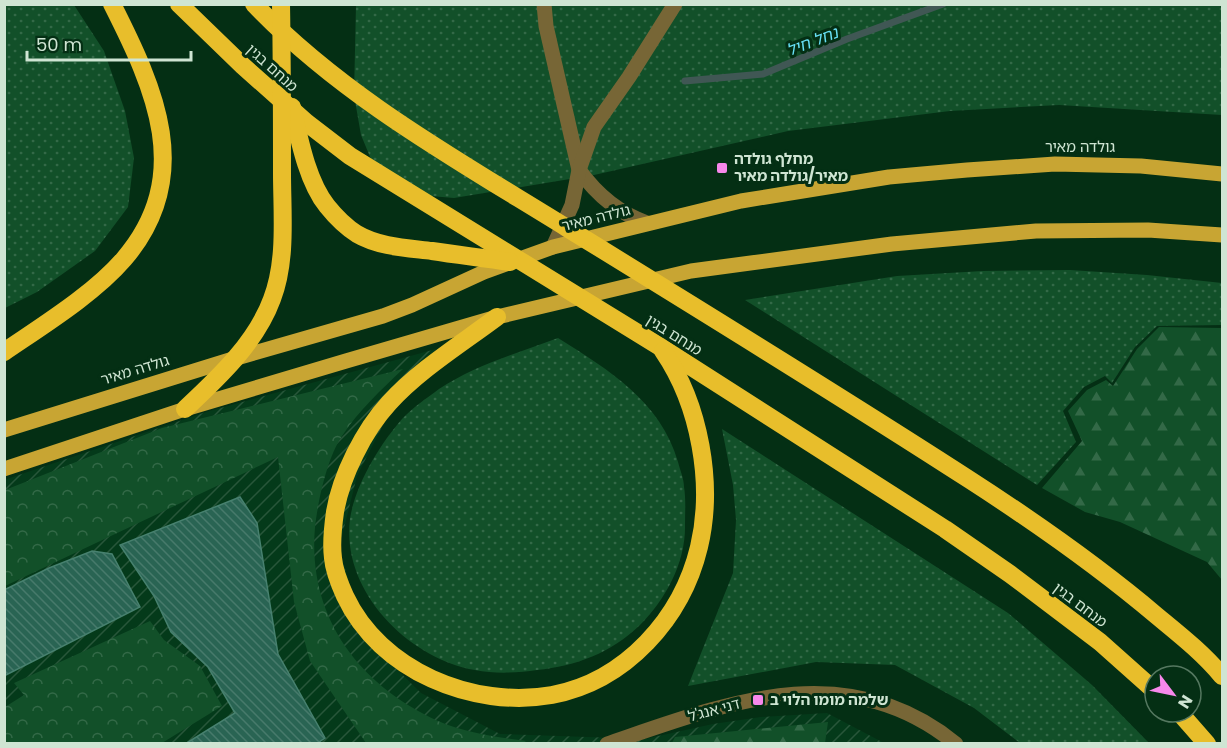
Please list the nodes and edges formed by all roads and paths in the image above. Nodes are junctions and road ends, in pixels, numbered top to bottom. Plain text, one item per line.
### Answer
1 (112, 4) edge
2 (178, 4) edge
3 (254, 4) edge
4 (281, 4) edge
5 (544, 4) edge
6 (675, 4) edge
7 (282, 53) junction
8 (579, 170) junction
9 (1222, 174) edge
10 (647, 223) junction
11 (1222, 235) edge
12 (553, 248) junction
13 (510, 262) junction
14 (497, 317) junction
15 (662, 348) junction
16 (4, 352) edge
17 (233, 359) junction
18 (185, 409) junction
19 (4, 430) edge
20 (4, 469) edge
21 (1222, 676) edge
22 (1143, 680) edge
23 (1190, 724) edge
24 (607, 744) edge
25 (956, 744) edge
26 (1207, 744) edge

1 - 16 highway
2 - 15 highway, מנחם בגין
3 - 21 highway
4 - 7 highway
5 - 8 street
6 - 8 street
7 - 13 highway
7 - 17 highway
8 - 10 street
8 - 12 street
9 - 10 main road, גולדה מאיר
10 - 12 main road, גולדה מאיר
11 - 14 main road
12 - 13 main road, גולדה מאיר
13 - 17 main road, גולדה מאיר
14 - 15 highway
14 - 18 main road
15 - 22 highway, מנחם בגין
17 - 18 highway
17 - 19 main road, גולדה מאיר
18 - 20 main road
23 - 26 highway
24 - 25 street, דני אנג'ל

